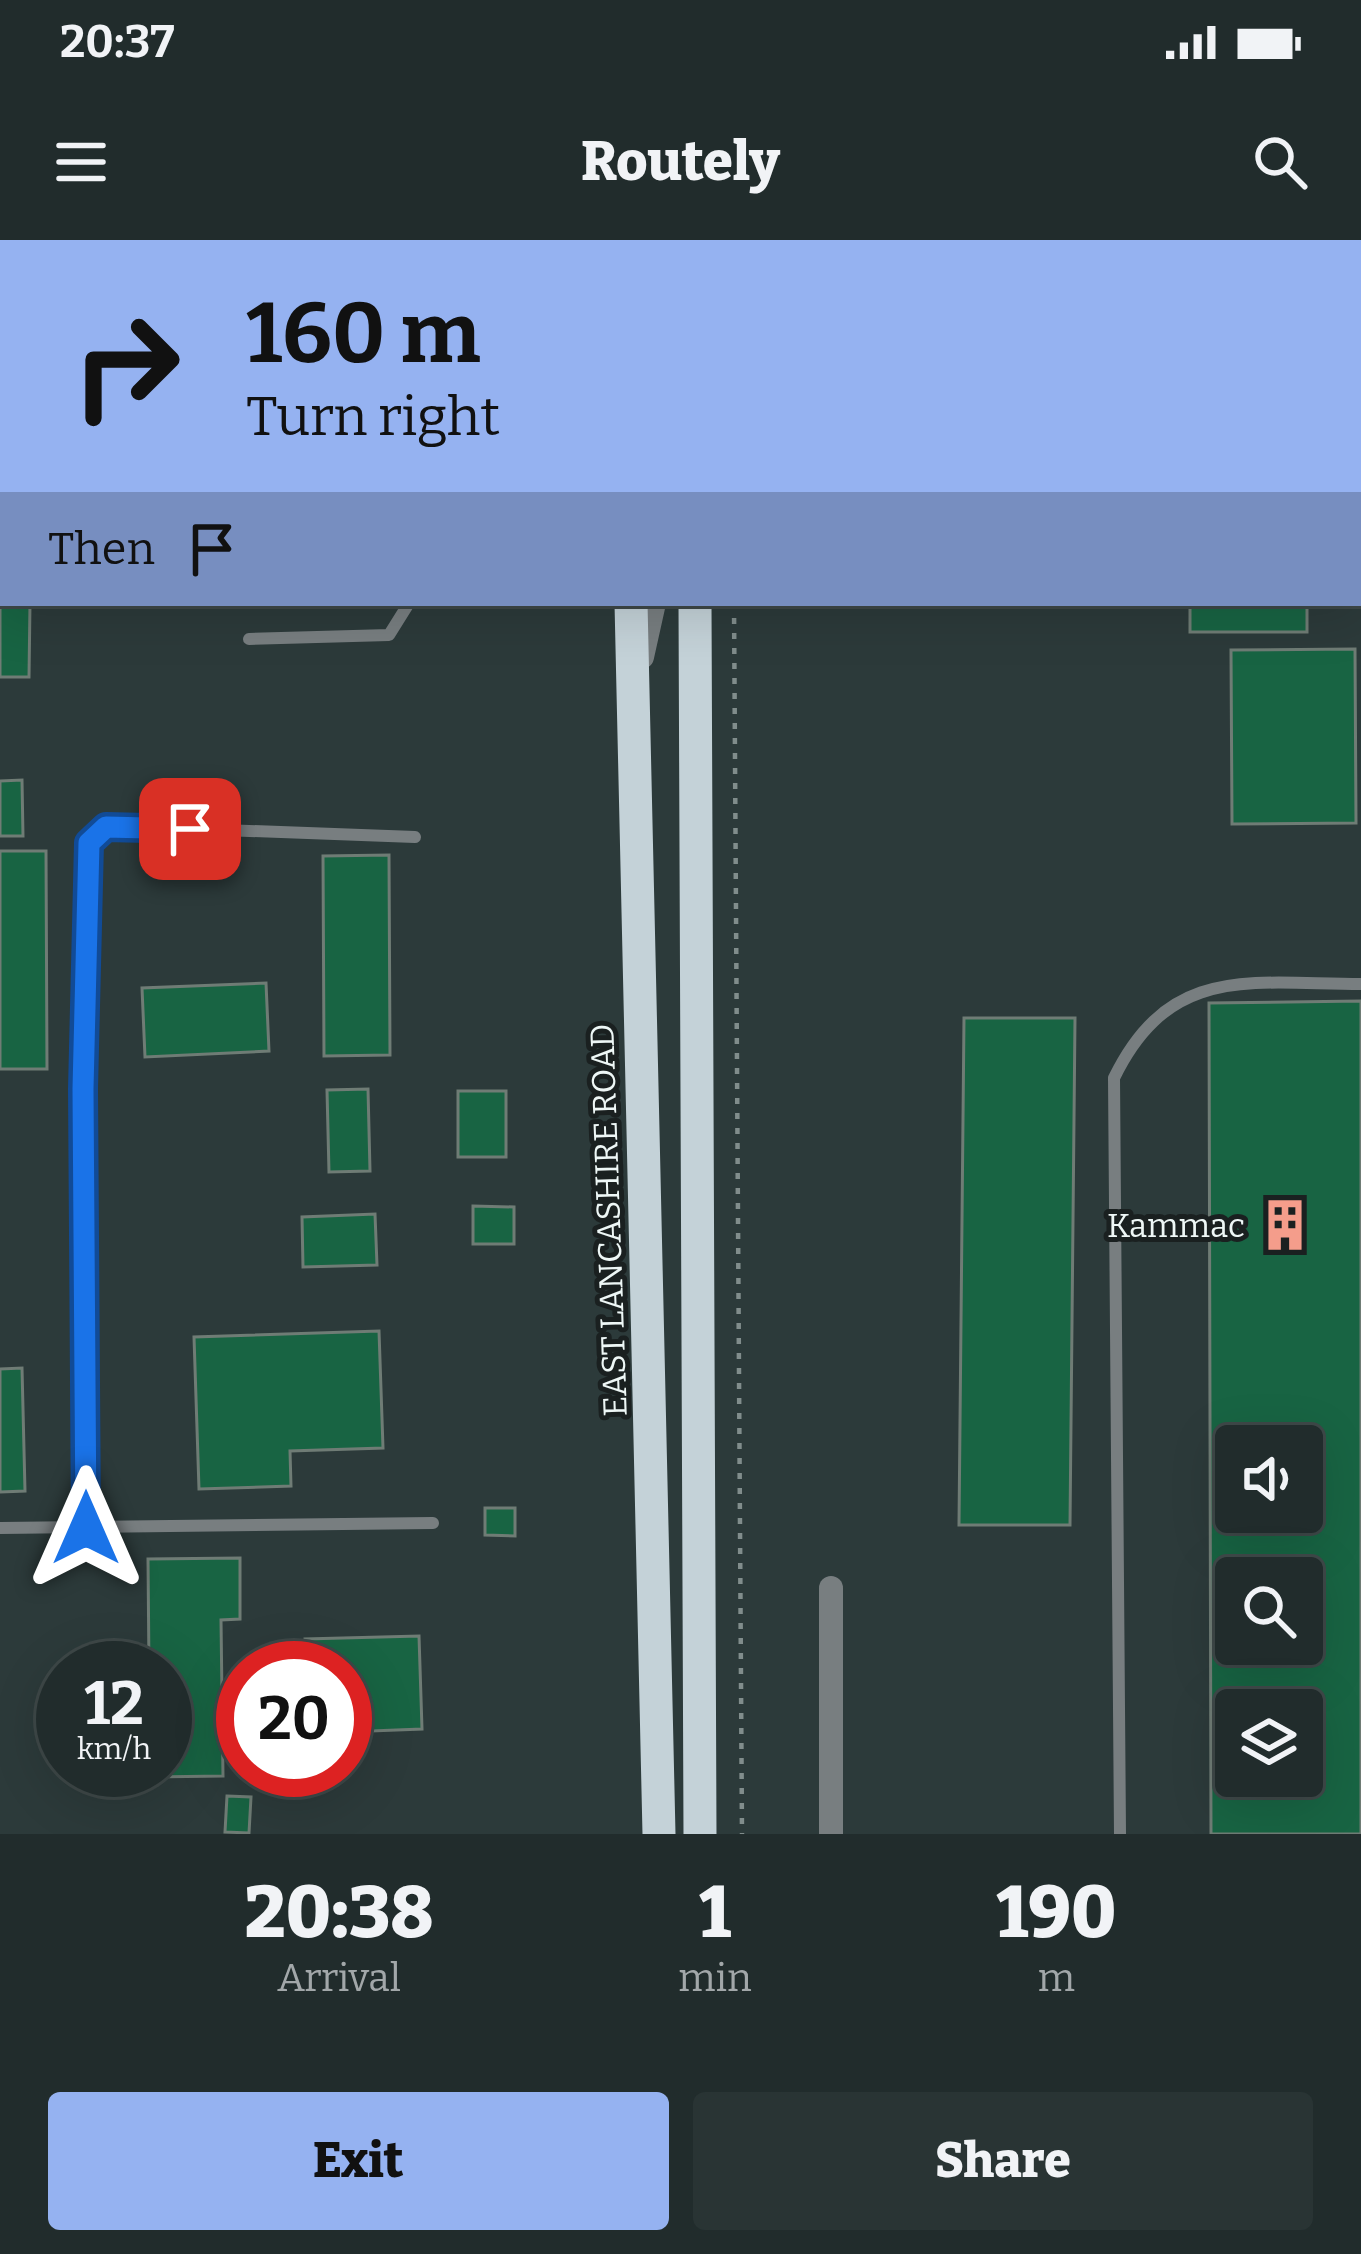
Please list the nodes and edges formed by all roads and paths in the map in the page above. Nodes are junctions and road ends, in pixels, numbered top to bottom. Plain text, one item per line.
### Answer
1 (407, 606) edge
2 (631, 606) edge
3 (653, 606) edge
4 (695, 606) edge
5 (734, 606) edge
6 (249, 639) dead end
7 (632, 700) junction
8 (415, 837) dead end
9 (1361, 984) edge
10 (434, 1523) dead end
11 (0, 1528) edge
12 (86, 1528) junction
13 (831, 1588) dead end
14 (659, 1834) edge
15 (700, 1834) edge
16 (742, 1834) edge
17 (831, 1834) edge
18 (1120, 1834) edge

1 - 6 lane
2 - 7 highway, EAST LANCASHIRE ROAD
3 - 7 street
4 - 15 highway
5 - 16 path
7 - 14 highway, EAST LANCASHIRE ROAD
8 - 12 lane
9 - 18 lane
10 - 12 lane
11 - 12 lane
13 - 17 street

